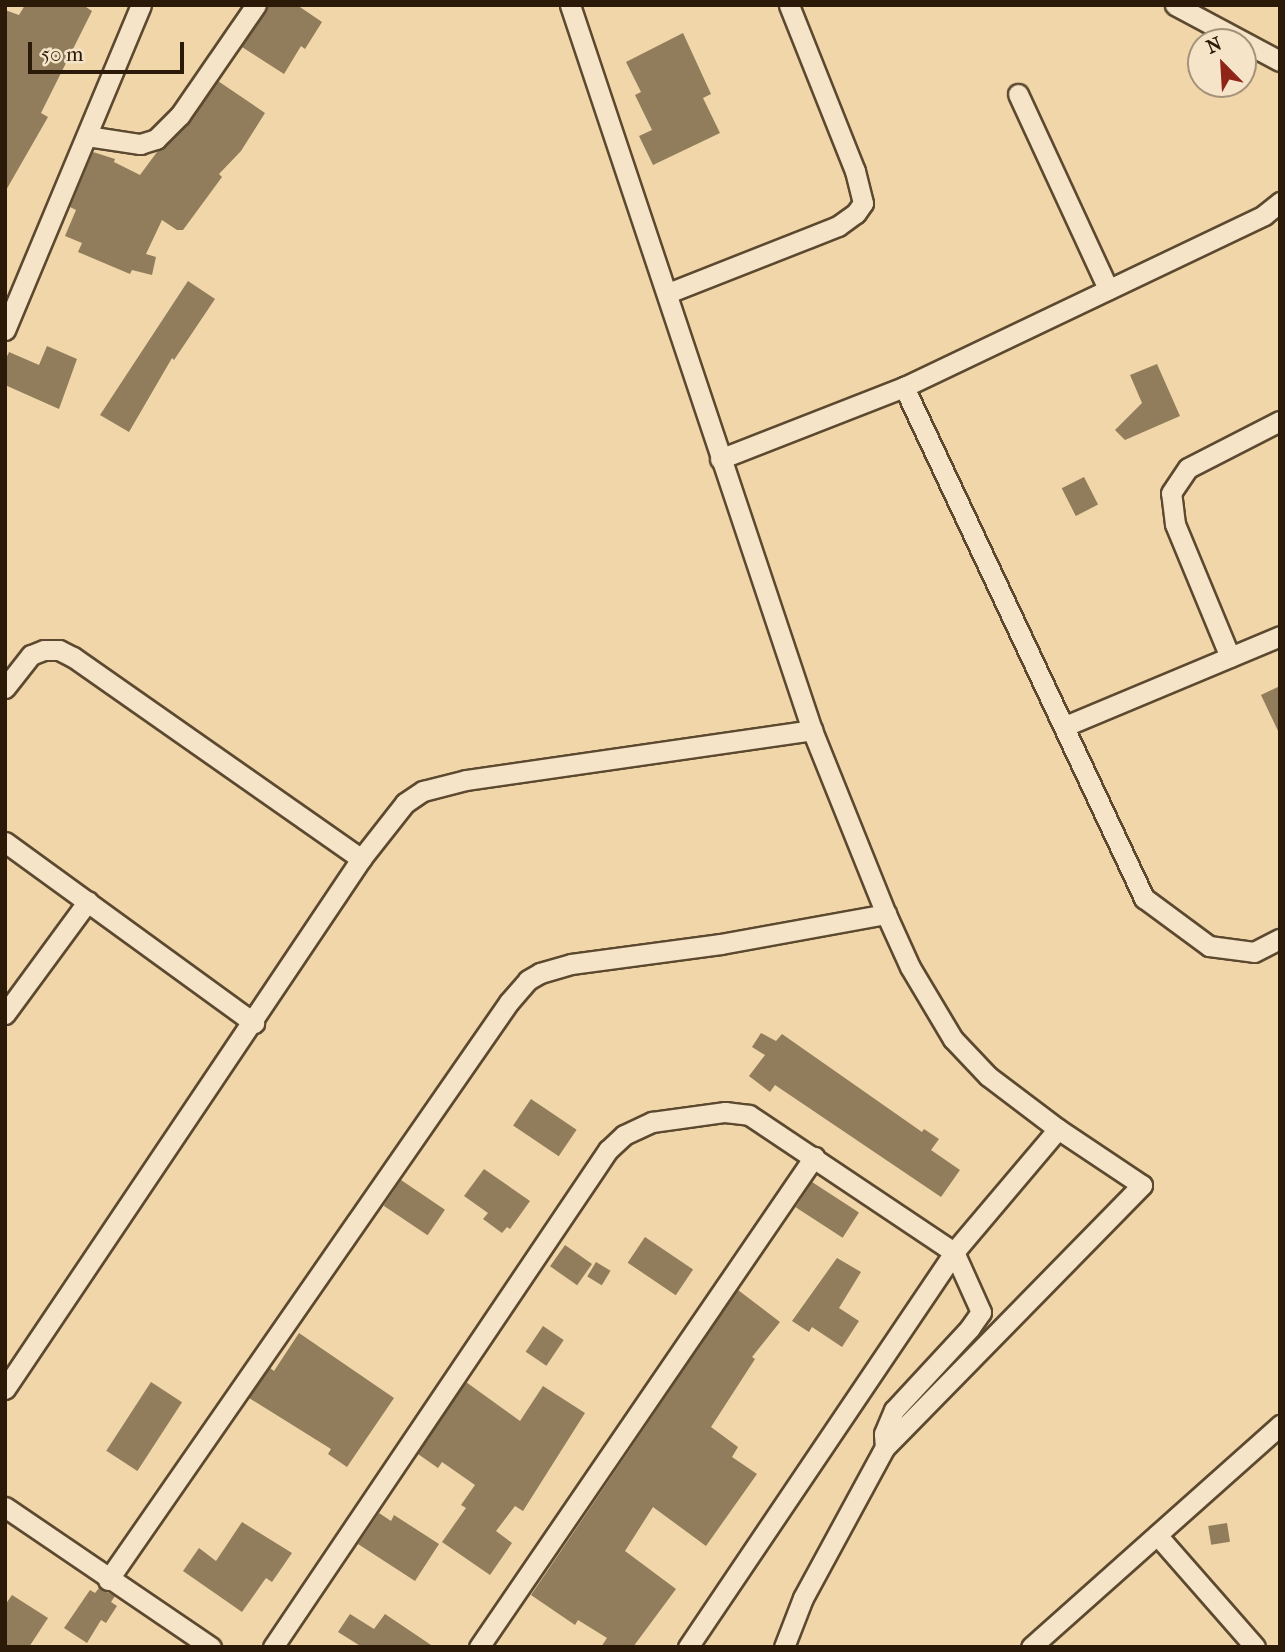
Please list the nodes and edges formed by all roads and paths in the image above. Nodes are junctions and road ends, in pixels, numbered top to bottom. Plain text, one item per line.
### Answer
1 (141, 5) edge
2 (256, 5) edge
3 (570, 5) edge
4 (789, 5) edge
5 (1175, 5) edge
6 (1280, 61) edge
7 (1018, 94) dead end
8 (87, 136) junction
9 (1280, 202) edge
10 (1108, 289) junction
11 (668, 293) junction
12 (5, 330) edge
13 (904, 387) junction
14 (1280, 421) edge
15 (720, 459) junction
16 (1280, 636) edge
17 (1230, 657) junction
18 (5, 688) edge
19 (1065, 726) junction
20 (812, 730) junction
21 (5, 842) edge
22 (361, 859) junction
23 (88, 901) junction
24 (886, 914) junction
25 (1280, 939) edge
26 (5, 1014) edge
27 (254, 1023) junction
28 (1058, 1129) junction
29 (814, 1157) junction
30 (954, 1252) junction
31 (5, 1389) edge
32 (1280, 1424) edge
33 (886, 1447) junction
34 (5, 1507) edge
35 (1157, 1535) junction
36 (108, 1580) junction
37 (211, 1647) edge
38 (273, 1647) edge
39 (479, 1647) edge
40 (688, 1647) edge
41 (784, 1647) edge
42 (1031, 1647) edge
43 (1255, 1647) edge

1 - 8 street
2 - 8 street
3 - 11 street
4 - 11 street
5 - 6 street
7 - 10 street
8 - 12 street
9 - 10 street
10 - 13 street
11 - 15 street
13 - 15 street
13 - 19 street
14 - 17 street
15 - 20 street
16 - 17 street
17 - 19 street
18 - 22 street
19 - 25 street
20 - 22 street
20 - 24 street
21 - 23 street
22 - 27 street
23 - 26 street
23 - 27 street
24 - 28 street
24 - 36 street
27 - 31 street
28 - 30 street
28 - 33 street
29 - 30 street
29 - 38 street
29 - 39 street
30 - 33 street
30 - 40 street
32 - 35 street
33 - 41 street
34 - 36 street
35 - 42 street
35 - 43 street
36 - 37 street

